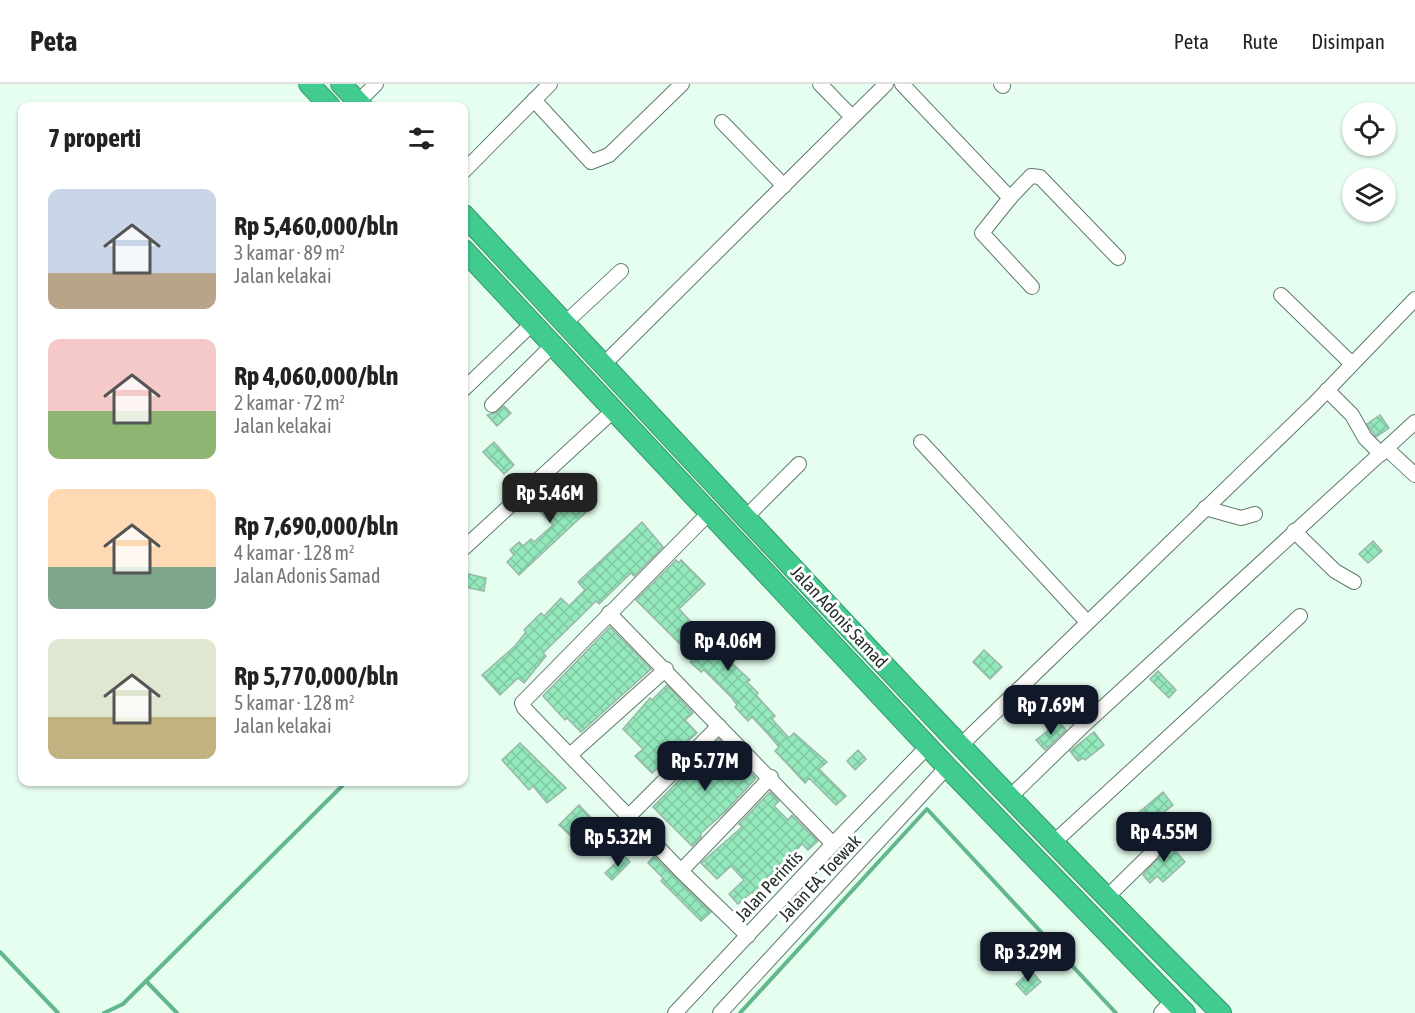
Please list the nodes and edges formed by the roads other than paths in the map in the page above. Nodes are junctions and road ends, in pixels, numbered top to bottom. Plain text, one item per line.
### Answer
1 (309, 84) edge
2 (341, 84) edge
3 (376, 84) edge
4 (550, 84) edge
5 (682, 84) edge
6 (820, 84) edge
7 (886, 84) edge
8 (902, 84) edge
9 (534, 100) junction
10 (326, 102) edge
11 (358, 102) edge
12 (362, 102) edge
13 (852, 117) junction
14 (722, 122) dead end
15 (468, 167) edge
16 (784, 186) junction
17 (1010, 198) junction
18 (468, 219) edge
19 (468, 254) edge
20 (1118, 258) dead end
21 (621, 271) dead end
22 (1032, 287) dead end
23 (1281, 296) dead end
24 (1415, 299) edge
25 (533, 323) junction
26 (565, 323) junction
27 (553, 345) junction
28 (1352, 364) junction
29 (603, 365) junction
30 (468, 385) edge
31 (1327, 390) junction
32 (492, 405) dead end
33 (607, 415) junction
34 (1415, 422) edge
35 (921, 442) dead end
36 (1384, 451) junction
37 (799, 464) dead end
38 (1415, 475) edge
39 (1205, 508) junction
40 (1255, 514) dead end
41 (704, 518) junction
42 (745, 518) junction
43 (1294, 531) junction
44 (468, 544) edge
45 (1354, 582) dead end
46 (609, 613) junction
47 (1300, 616) dead end
48 (1087, 622) junction
49 (666, 669) junction
50 (719, 726) junction
51 (961, 745) junction
52 (927, 747) junction
53 (570, 755) junction
54 (947, 767) junction
55 (771, 777) junction
56 (1010, 797) junction
57 (629, 816) junction
58 (1053, 843) junction
59 (833, 844) junction
60 (1152, 853) dead end
61 (681, 871) junction
62 (1080, 871) junction
63 (1063, 888) junction
64 (1106, 898) junction
65 (748, 936) junction
66 (1173, 1009) edge
67 (675, 1013) edge
68 (720, 1013) edge
69 (1221, 1013) edge

1 - 10 highway
2 - 11 highway
3 - 12 street
4 - 9 street
5 - 9 street
6 - 13 street
7 - 13 street
8 - 17 street
9 - 15 street
13 - 16 street
14 - 16 street
16 - 29 street
17 - 20 street
17 - 22 street
18 - 26 highway, Jalan Adonis Samad
19 - 25 highway
21 - 26 street
23 - 28 street
24 - 28 street
25 - 27 highway
25 - 30 street
26 - 29 highway, Jalan Adonis Samad
27 - 32 street
27 - 33 highway
28 - 31 street
29 - 42 highway, Jalan Adonis Samad
31 - 36 street
31 - 39 street
33 - 41 highway
33 - 44 street
34 - 36 street
35 - 48 street
36 - 38 street
36 - 43 street
37 - 42 street
39 - 40 street
39 - 48 street
41 - 46 street
41 - 52 highway
42 - 51 highway, Jalan Adonis Samad
43 - 45 street
43 - 56 street
46 - 49 street
46 - 53 street
47 - 58 street
48 - 51 street
49 - 50 street
49 - 53 street
50 - 55 street
50 - 57 street
51 - 56 highway, Jalan Adonis Samad
52 - 54 highway
52 - 59 street, Jalan Perintis
53 - 57 street
54 - 63 highway
54 - 68 street, Jalan EA. Toewak
55 - 59 street
55 - 61 street
56 - 58 highway, Jalan Adonis Samad
57 - 61 street
58 - 62 highway, Jalan Adonis Samad
59 - 65 street, Jalan Perintis
60 - 64 street
61 - 65 street
62 - 63 highway
62 - 64 highway, Jalan Adonis Samad
63 - 66 highway
64 - 69 highway, Jalan Adonis Samad
65 - 67 street, Jalan Perintis

